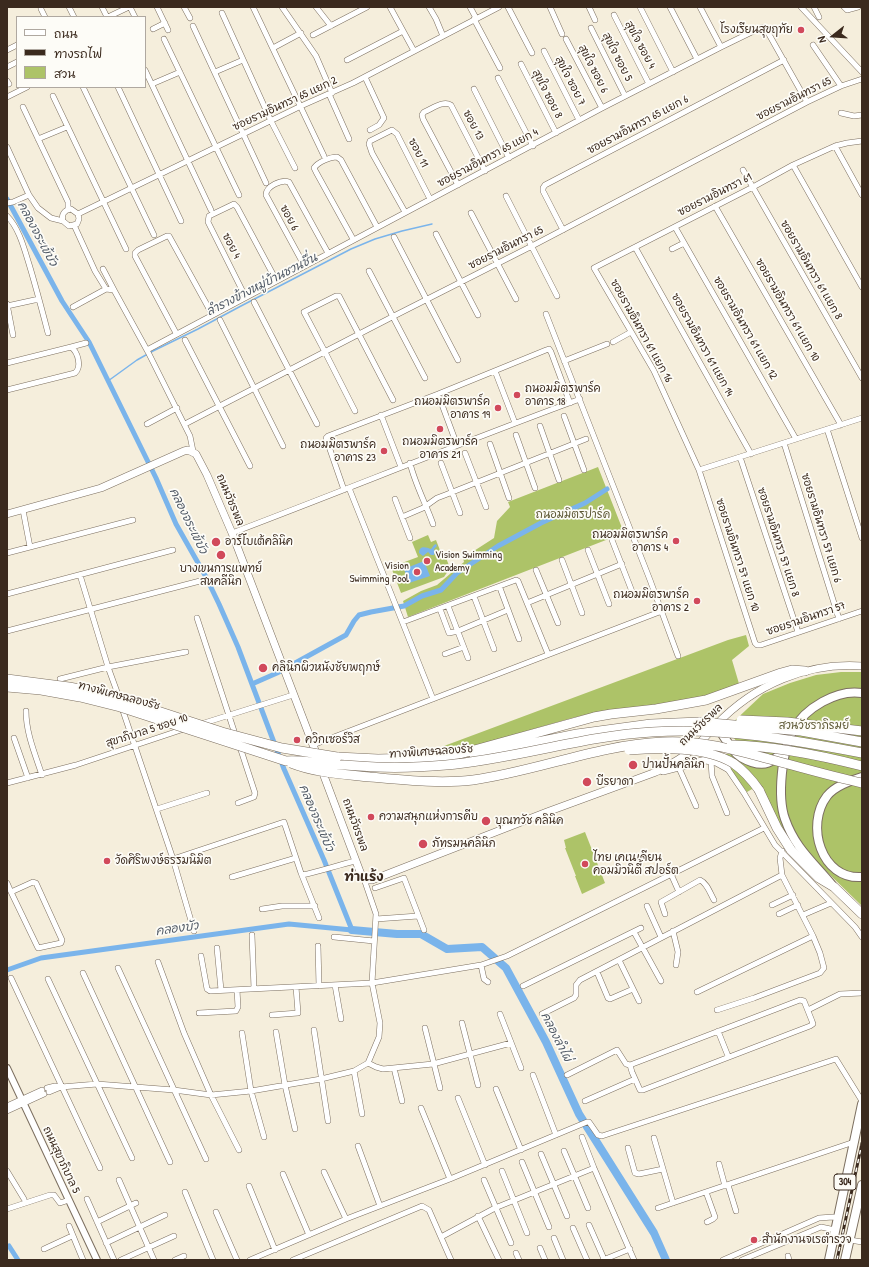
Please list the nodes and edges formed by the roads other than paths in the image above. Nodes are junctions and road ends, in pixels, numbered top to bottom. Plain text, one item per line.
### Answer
1 (69, 7) edge
2 (102, 7) edge
3 (129, 7) edge
4 (157, 7) edge
5 (184, 7) edge
6 (253, 7) edge
7 (282, 7) edge
8 (316, 7) edge
9 (353, 7) edge
10 (367, 7) edge
11 (390, 7) edge
12 (429, 7) edge
13 (470, 7) edge
14 (499, 7) edge
15 (508, 7) edge
16 (550, 7) edge
17 (589, 7) edge
18 (640, 7) edge
19 (670, 7) edge
20 (700, 7) edge
21 (801, 7) edge
22 (814, 7) edge
23 (844, 7) edge
24 (858, 7) edge
25 (41, 9) dead end
26 (357, 12) junction
27 (222, 14) dead end
28 (614, 15) dead end
29 (44, 16) edge
30 (74, 16) edge
31 (107, 16) edge
32 (110, 16) edge
33 (134, 16) edge
34 (819, 17) dead end
35 (190, 18) dead end
36 (475, 19) junction
37 (595, 20) dead end
38 (165, 23) junction
39 (193, 26) dead end
40 (331, 26) junction
41 (592, 28) dead end
42 (153, 29) dead end
43 (168, 30) dead end
44 (403, 31) junction
45 (301, 33) junction
46 (562, 34) dead end
47 (313, 35) dead end
48 (443, 36) junction
49 (566, 38) dead end
50 (164, 39) dead end
51 (813, 45) dead end
52 (16, 46) edge
53 (721, 47) junction
54 (273, 48) junction
55 (7, 50) edge
56 (414, 51) junction
57 (544, 51) dead end
58 (532, 53) dead end
59 (697, 59) junction
60 (243, 60) junction
61 (347, 60) dead end
62 (784, 60) junction
63 (16, 62) edge
64 (521, 64) dead end
65 (7, 67) edge
66 (500, 68) dead end
67 (146, 72) edge
68 (180, 72) junction
69 (215, 72) junction
70 (673, 72) junction
71 (862, 72) edge
72 (365, 77) junction
73 (498, 78) dead end
74 (862, 79) edge
75 (152, 84) junction
76 (649, 84) junction
77 (840, 86) junction
78 (25, 88) edge
79 (84, 88) edge
80 (118, 88) edge
81 (474, 89) dead end
82 (330, 94) junction
83 (53, 96) dead end
84 (625, 96) junction
85 (7, 97) edge
86 (807, 102) junction
87 (301, 106) junction
88 (23, 107) dead end
89 (602, 108) junction
90 (841, 113) dead end
91 (862, 115) edge
92 (579, 120) junction
93 (271, 121) junction
94 (67, 127) junction
95 (370, 130) dead end
96 (556, 133) junction
97 (244, 134) junction
98 (38, 139) junction
99 (349, 139) dead end
100 (862, 141) edge
101 (533, 146) junction
102 (834, 146) junction
103 (7, 147) edge
104 (216, 148) junction
105 (325, 158) junction
106 (509, 158) junction
107 (187, 160) junction
108 (793, 165) junction
109 (295, 168) dead end
110 (485, 170) junction
111 (743, 170) dead end
112 (159, 174) junction
113 (266, 183) dead end
114 (458, 185) junction
115 (131, 187) junction
116 (753, 187) junction
117 (29, 194) junction
118 (239, 195) dead end
119 (862, 195) edge
120 (506, 196) dead end
121 (430, 199) junction
122 (103, 201) junction
123 (7, 203) edge
124 (715, 206) junction
125 (68, 210) junction
126 (211, 210) dead end
127 (405, 212) junction
128 (471, 213) dead end
129 (78, 214) junction
130 (7, 216) edge
131 (63, 221) junction
132 (181, 221) dead end
133 (74, 225) junction
134 (377, 227) junction
135 (675, 227) junction
136 (563, 230) junction
137 (436, 234) dead end
138 (154, 235) dead end
139 (394, 237) dead end
140 (353, 239) junction
141 (684, 243) junction
142 (532, 246) junction
143 (636, 247) junction
144 (126, 249) dead end
145 (672, 249) dead end
146 (328, 252) junction
147 (498, 263) junction
148 (304, 265) junction
149 (594, 268) joint
150 (103, 269) dead end
151 (369, 271) dead end
152 (276, 280) junction
153 (462, 282) junction
154 (862, 287) edge
155 (106, 289) junction
156 (114, 290) junction
157 (246, 296) junction
158 (557, 296) dead end
159 (40, 299) junction
160 (516, 299) dead end
161 (427, 300) junction
162 (254, 302) dead end
163 (7, 306) edge
164 (73, 307) dead end
165 (212, 314) junction
166 (478, 314) dead end
167 (546, 314) dead end
168 (392, 317) junction
169 (220, 320) dead end
170 (631, 332) junction
171 (48, 333) dead end
172 (176, 334) junction
173 (360, 334) junction
174 (13, 335) dead end
175 (185, 340) dead end
176 (86, 342) dead end
177 (613, 342) dead end
178 (607, 344) dead end
179 (72, 347) junction
180 (148, 352) junction
181 (325, 352) junction
182 (458, 360) dead end
183 (564, 361) junction
184 (7, 363) edge
185 (289, 370) junction
186 (495, 371) junction
187 (425, 378) dead end
188 (862, 378) edge
189 (254, 388) junction
190 (7, 390) edge
191 (438, 394) junction
192 (580, 399) junction
193 (393, 400) dead end
194 (570, 403) junction
195 (220, 406) junction
196 (177, 408) junction
197 (355, 411) dead end
198 (381, 415) junction
199 (564, 416) dead end
200 (862, 418) edge
201 (515, 423) junction
202 (147, 424) dead end
203 (185, 424) junction
204 (317, 424) dead end
205 (841, 425) junction
206 (540, 426) dead end
207 (827, 429) junction
208 (516, 434) dead end
209 (586, 439) dead end
210 (796, 439) junction
211 (784, 443) junction
212 (490, 444) dead end
213 (575, 444) junction
214 (457, 445) junction
215 (284, 446) dead end
216 (193, 451) junction
217 (465, 453) dead end
218 (550, 453) junction
219 (751, 454) junction
220 (740, 457) junction
221 (410, 463) junction
222 (441, 463) dead end
223 (526, 463) junction
224 (250, 466) dead end
225 (401, 467) junction
226 (584, 470) dead end
227 (699, 470) junction
228 (500, 473) junction
229 (560, 480) dead end
230 (476, 482) junction
231 (535, 488) dead end
232 (347, 489) junction
233 (452, 492) junction
234 (509, 498) dead end
235 (395, 499) dead end
236 (427, 506) junction
237 (486, 507) dead end
238 (23, 510) junction
239 (460, 513) dead end
240 (7, 514) edge
241 (402, 517) junction
242 (133, 520) dead end
243 (433, 524) dead end
244 (232, 533) junction
245 (410, 538) dead end
246 (862, 538) edge
247 (612, 540) dead end
248 (30, 547) junction
249 (173, 550) dead end
250 (588, 550) dead end
251 (7, 553) edge
252 (562, 560) dead end
253 (622, 564) junction
254 (536, 570) dead end
255 (597, 574) junction
256 (80, 575) junction
257 (200, 580) dead end
258 (571, 584) junction
259 (500, 588) dead end
260 (7, 594) edge
261 (633, 594) dead end
262 (547, 595) junction
263 (475, 599) dead end
264 (527, 603) junction
265 (609, 604) dead end
266 (448, 606) junction
267 (440, 609) junction
268 (90, 610) junction
269 (508, 610) junction
270 (662, 611) junction
271 (862, 611) edge
272 (582, 613) dead end
273 (197, 618) dead end
274 (839, 619) junction
275 (483, 620) junction
276 (403, 622) junction
277 (558, 623) dead end
278 (7, 631) edge
279 (458, 631) junction
280 (798, 632) junction
281 (520, 639) dead end
282 (757, 645) joint
283 (464, 647) junction
284 (494, 649) dead end
285 (186, 652) dead end
286 (445, 654) dead end
287 (548, 654) junction
288 (678, 656) dead end
289 (468, 658) dead end
290 (862, 666) edge
291 (108, 667) junction
292 (805, 671) junction
293 (7, 679) edge
294 (60, 679) dead end
295 (7, 687) edge
296 (862, 693) edge
297 (293, 695) junction
298 (434, 699) junction
299 (26, 711) dead end
300 (229, 716) junction
301 (700, 722) junction
302 (716, 725) junction
303 (862, 730) edge
304 (705, 737) junction
305 (14, 738) dead end
306 (862, 742) edge
307 (313, 745) junction
308 (717, 745) junction
309 (136, 746) junction
310 (787, 747) junction
311 (734, 751) junction
312 (862, 753) edge
313 (584, 755) junction
314 (449, 757) junction
315 (286, 761) junction
316 (711, 761) junction
317 (726, 765) junction
318 (862, 766) edge
319 (679, 768) junction
320 (656, 772) junction
321 (42, 775) junction
322 (862, 777) edge
323 (28, 778) junction
324 (7, 783) edge
325 (862, 783) edge
326 (207, 793) dead end
327 (238, 803) dead end
328 (696, 806) dead end
329 (156, 809) junction
330 (727, 813) dead end
331 (764, 828) junction
332 (782, 851) junction
333 (296, 858) junction
334 (173, 859) junction
335 (356, 862) junction
336 (671, 874) junction
337 (782, 875) junction
338 (302, 876) junction
339 (232, 877) dead end
340 (862, 877) edge
341 (364, 879) junction
342 (7, 883) edge
343 (834, 887) junction
344 (375, 888) dead end
345 (11, 892) junction
346 (679, 892) junction
347 (793, 895) junction
348 (714, 900) dead end
349 (831, 903) junction
350 (772, 905) dead end
351 (798, 905) junction
352 (315, 906) junction
353 (648, 906) dead end
354 (262, 910) dead end
355 (665, 914) dead end
356 (779, 914) dead end
357 (862, 914) edge
358 (803, 915) junction
359 (418, 916) junction
360 (319, 918) dead end
361 (376, 922) junction
362 (641, 928) dead end
363 (424, 930) dead end
364 (194, 931) dead end
365 (673, 931) junction
366 (634, 932) junction
367 (252, 935) dead end
368 (813, 936) junction
369 (334, 937) dead end
370 (862, 937) edge
371 (661, 938) junction
372 (374, 940) junction
373 (318, 946) dead end
374 (643, 947) junction
375 (217, 948) dead end
376 (202, 956) dead end
377 (619, 960) junction
378 (158, 962) dead end
379 (481, 965) junction
380 (676, 965) dead end
381 (118, 968) dead end
382 (596, 972) junction
383 (82, 973) dead end
384 (11, 978) dead end
385 (48, 979) dead end
386 (661, 981) dead end
387 (488, 982) dead end
388 (372, 983) junction
389 (334, 985) junction
390 (319, 986) junction
391 (522, 986) dead end
392 (296, 987) junction
393 (254, 989) junction
394 (633, 989) junction
395 (221, 990) junction
396 (237, 990) junction
397 (697, 992) dead end
398 (862, 993) edge
399 (640, 1001) dead end
400 (717, 1010) dead end
401 (808, 1010) junction
402 (199, 1013) dead end
403 (500, 1014) dead end
404 (542, 1014) dead end
405 (272, 1015) dead end
406 (341, 1019) dead end
407 (462, 1023) dead end
408 (425, 1028) dead end
409 (314, 1030) dead end
410 (718, 1031) junction
411 (276, 1032) dead end
412 (242, 1033) dead end
413 (511, 1043) junction
414 (471, 1054) junction
415 (728, 1056) junction
416 (368, 1063) junction
417 (433, 1064) junction
418 (630, 1065) junction
419 (7, 1068) edge
420 (394, 1068) junction
421 (521, 1068) dead end
422 (354, 1071) junction
423 (532, 1075) dead end
424 (567, 1075) dead end
425 (321, 1079) junction
426 (634, 1079) junction
427 (97, 1084) junction
428 (285, 1085) junction
429 (478, 1085) dead end
430 (61, 1087) junction
431 (136, 1088) junction
432 (440, 1088) dead end
433 (496, 1089) dead end
434 (174, 1090) junction
435 (252, 1091) junction
436 (212, 1095) junction
437 (458, 1098) dead end
438 (23, 1101) junction
439 (402, 1101) dead end
440 (585, 1101) dead end
441 (862, 1102) edge
442 (7, 1106) edge
443 (421, 1108) dead end
444 (7, 1111) edge
445 (362, 1114) dead end
446 (328, 1121) dead end
447 (295, 1129) dead end
448 (556, 1135) junction
449 (264, 1137) dead end
450 (582, 1137) dead end
451 (654, 1138) dead end
452 (854, 1142) junction
453 (358, 1146) dead end
454 (628, 1148) dead end
455 (239, 1150) dead end
456 (520, 1150) junction
457 (564, 1151) dead end
458 (541, 1154) dead end
459 (132, 1158) dead end
460 (206, 1159) dead end
461 (170, 1162) dead end
462 (522, 1162) dead end
463 (719, 1164) dead end
464 (485, 1165) junction
465 (100, 1168) dead end
466 (594, 1168) junction
467 (663, 1169) junction
468 (7, 1171) edge
469 (502, 1171) dead end
470 (324, 1172) dead end
471 (283, 1174) dead end
472 (575, 1175) junction
473 (450, 1179) junction
474 (119, 1180) dead end
475 (484, 1180) dead end
476 (554, 1184) junction
477 (727, 1185) junction
478 (862, 1185) edge
479 (249, 1186) dead end
480 (185, 1192) dead end
481 (535, 1192) junction
482 (706, 1192) junction
483 (87, 1198) dead end
484 (24, 1199) dead end
485 (69, 1200) junction
486 (514, 1201) junction
487 (673, 1203) junction
488 (136, 1204) dead end
489 (130, 1206) junction
490 (380, 1206) junction
491 (495, 1208) junction
492 (588, 1208) dead end
493 (658, 1208) dead end
494 (7, 1210) edge
495 (736, 1211) dead end
496 (216, 1212) dead end
497 (165, 1215) dead end
498 (478, 1216) junction
499 (567, 1216) dead end
500 (838, 1218) junction
501 (346, 1219) junction
502 (97, 1222) junction
503 (707, 1222) dead end
504 (589, 1225) dead end
505 (68, 1226) dead end
506 (139, 1227) junction
507 (549, 1227) dead end
508 (573, 1228) dead end
509 (836, 1230) junction
510 (528, 1233) dead end
511 (309, 1235) junction
512 (72, 1236) junction
513 (174, 1236) dead end
514 (441, 1237) junction
515 (554, 1238) dead end
516 (850, 1240) junction
517 (106, 1242) junction
518 (862, 1242) edge
519 (511, 1243) dead end
520 (148, 1248) junction
521 (540, 1248) dead end
522 (44, 1249) dead end
523 (630, 1249) junction
524 (275, 1250) junction
525 (516, 1253) dead end
526 (184, 1256) dead end
527 (96, 1259) edge
528 (83, 1260) edge
529 (114, 1260) edge
530 (121, 1260) edge
531 (154, 1260) edge
532 (174, 1260) edge
533 (213, 1260) edge
534 (237, 1260) edge
535 (250, 1260) edge
536 (293, 1260) edge
537 (451, 1260) edge
538 (499, 1260) edge
539 (519, 1260) edge
540 (545, 1260) edge
541 (563, 1260) edge
542 (587, 1260) edge
543 (603, 1260) edge
544 (634, 1260) edge
545 (723, 1260) edge
546 (742, 1260) edge
547 (829, 1260) edge
548 (845, 1260) edge

1 - 30 street
2 - 31 street
3 - 32 street
3 - 33 street
4 - 38 street
5 - 35 street
6 - 54 street
7 - 45 street
8 - 40 street
9 - 26 street
10 - 26 street
11 - 44 street
12 - 48 street
13 - 36 street
14 - 36 street, ซอยรามอินทรา 65 แยก 2
15 - 58 street
16 - 46 street
17 - 37 street
18 - 70 street
19 - 59 street
20 - 53 street
21 - 71 street
22 - 34 street
23 - 24 street
25 - 29 street
26 - 40 street
27 - 60 street
28 - 76 street, สุขใจ ซอย 4
36 - 48 street, ซอยรามอินทรา 65 แยก 2
36 - 66 street
38 - 42 street
38 - 43 street
39 - 69 street
40 - 47 street
41 - 84 street, สุขใจ ซอย 5
44 - 56 street
44 - 61 street
45 - 54 street
45 - 82 street
48 - 56 street, ซอยรามอินทรา 65 แยก 2
49 - 89 street, สุขใจ ซอย 6
50 - 68 street
51 - 77 street
52 - 55 street
53 - 59 street, ซอยรามอินทรา 65 แยก 4
53 - 62 street, ซอยรามอินทรา 65 แยก 4
54 - 87 street
56 - 72 street, ซอยรามอินทรา 65 แยก 2
57 - 92 street, สุขใจ ซอย 7
59 - 70 street, ซอยรามอินทรา 65 แยก 4
60 - 69 street
60 - 93 street
62 - 86 street, ซอยรามอินทรา 65 แยก 4
62 - 136 street, ซอยรามอินทรา 65 แยก 6
63 - 65 street
64 - 96 street, สุขใจ ซอย 8
67 - 75 street
68 - 75 street
68 - 104 street
69 - 97 street
70 - 76 street, ซอยรามอินทรา 65 แยก 4
72 - 82 street, ซอยรามอินทรา 65 แยก 2
72 - 95 street
73 - 101 street
74 - 77 street, ซอยรามอินทรา 65
75 - 107 street
76 - 84 street, ซอยรามอินทรา 65 แยก 4
77 - 86 street, ซอยรามอินทรา 65
78 - 85 street
79 - 115 street
80 - 112 street
81 - 106 street
82 - 87 street, ซอยรามอินทรา 65 แยก 2
82 - 99 street
83 - 94 street
84 - 89 street, ซอยรามอินทรา 65 แยก 4
86 - 136 street, ซอยรามอินทรา 65
87 - 93 street, ซอยรามอินทรา 65 แยก 2
87 - 105 street
88 - 98 street
89 - 92 street, ซอยรามอินทรา 65 แยก 4
90 - 91 street
92 - 96 street, ซอยรามอินทรา 65 แยก 4
93 - 97 street, ซอยรามอินทรา 65 แยก 2
93 - 109 street
94 - 98 street
94 - 122 street
96 - 101 street, ซอยรามอินทรา 65 แยก 4
97 - 104 street, ซอยรามอินทรา 65 แยก 2
97 - 113 street
98 - 125 street
100 - 102 street, ซอยรามอินทรา 61
101 - 106 street, ซอยรามอินทรา 65 แยก 4
102 - 108 street, ซอยรามอินทรา 61
102 - 119 street
103 - 117 street
104 - 107 street, ซอยรามอินทรา 65 แยก 2
104 - 118 street
105 - 134 street
105 - 140 street
106 - 110 street, ซอยรามอินทรา 65 แยก 4
107 - 112 street, ซอยรามอินทรา 65 แยก 2
107 - 126 street
108 - 116 street, ซอยรามอินทรา 61
108 - 154 street
110 - 114 street, ซอยรามอินทรา 65 แยก 4
110 - 114 street, ซอย 13
111 - 116 street, ซอยรามอินทรา 61 แยก 8
112 - 115 street, ซอยรามอินทรา 65 แยก 2
112 - 132 street
114 - 121 street, ซอยรามอินทรา 65 แยก 4
115 - 122 street, ซอยรามอินทรา 65 แยก 2
115 - 138 street
116 - 124 street, ซอยรามอินทรา 61
116 - 188 street, ซอยรามอินทรา 61 แยก 8
117 - 123 street
117 - 131 street
120 - 142 street
121 - 127 street, ซอยรามอินทรา 65 แยก 4
121 - 127 street, ซอย 11
122 - 129 street, ซอยรามอินทรา 65 แยก 2
122 - 144 street
124 - 135 street, ซอยรามอินทรา 61
124 - 205 street, ซอยรามอินทรา 61 แยก 10
125 - 129 street
125 - 131 street
127 - 134 street, ซอยรามอินทรา 65 แยก 4
128 - 147 street
129 - 133 street
130 - 159 street
131 - 133 street
133 - 155 street
134 - 140 street, ซอยรามอินทรา 65 แยก 4
135 - 141 street, ซอยรามอินทรา 61 แยก 12
135 - 143 street, ซอยรามอินทรา 61
136 - 142 street, ซอยรามอินทรา 65
137 - 153 street
139 - 161 street
140 - 146 street, ซอยรามอินทรา 65 แยก 4
141 - 145 street
141 - 210 street, ซอยรามอินทรา 61 แยก 12
142 - 147 street, ซอยรามอินทรา 65
142 - 158 street
143 - 149 street, ซอยรามอินทรา 61
143 - 219 street, ซอยรามอินทรา 61 แยก 14
146 - 148 street, ซอยรามอินทรา 65 แยก 4
146 - 148 street, ซอย 6
147 - 153 street, ซอยรามอินทรา 65
147 - 160 street
148 - 152 street, ซอยรามอินทรา 65 แยก 4
149 - 170 street, ซอยรามอินทรา 61 แยก 16
150 - 156 street
151 - 168 street
152 - 157 street, ซอยรามอินทรา 65 แยก 4
152 - 157 street, ซอย 4
153 - 161 street, ซอยรามอินทรา 65
153 - 166 street
155 - 156 street
155 - 164 street
156 - 180 street
157 - 165 street, ซอยรามอินทรา 65 แยก 4
159 - 163 street
159 - 171 street
161 - 168 street, ซอยรามอินทรา 65
161 - 182 street
162 - 185 street
163 - 174 street
165 - 172 street, ซอยรามอินทรา 65 แยก 4
165 - 172 street
167 - 183 street
168 - 173 street, ซอยรามอินทรา 65
168 - 187 street
169 - 189 street
170 - 177 street
170 - 227 street, ซอยรามอินทรา 61 แยก 16
172 - 180 street, ซอยรามอินทรา 65 แยก 4
173 - 181 street, ซอยรามอินทรา 65
173 - 181 street
173 - 193 street
175 - 195 street
176 - 179 street
178 - 183 street
179 - 184 street
179 - 190 street
180 - 196 street
181 - 185 street, ซอยรามอินทรา 65
181 - 197 street
183 - 192 street
185 - 189 street, ซอยรามอินทรา 65
185 - 204 street
186 - 191 street
186 - 194 street
186 - 201 street
189 - 195 street, ซอยรามอินทรา 65
189 - 215 street
191 - 198 street
191 - 214 street
192 - 194 street
192 - 270 street
194 - 201 street
195 - 203 street, ซอยรามอินทรา 65
195 - 224 street
196 - 202 street
196 - 203 street
198 - 225 street
198 - 232 street
199 - 213 street
200 - 205 street
201 - 214 street
203 - 216 street
205 - 207 street
206 - 218 street
207 - 210 street
207 - 246 street
208 - 223 street
209 - 213 street
210 - 211 street
211 - 219 street
211 - 274 street, ซอยรามอินทรา 57 แยก 6
212 - 228 street
213 - 218 street
213 - 226 street
214 - 221 street
216 - 238 main road
216 - 244 main road, ถนนวัชรพล
217 - 230 street
218 - 223 street
218 - 229 street
219 - 220 street
220 - 227 street
220 - 280 street, ซอยรามอินทรา 57 แยก 8
221 - 225 street
221 - 236 street
222 - 233 street
223 - 228 street
223 - 231 street
225 - 232 street
227 - 282 street, ซอยรามอินทรา 57 แยก 10
228 - 230 street
228 - 234 street
230 - 233 street
230 - 237 street
232 - 244 street
232 - 276 street
233 - 236 street
233 - 239 street
235 - 241 street
236 - 241 street
236 - 243 street
238 - 240 main road
238 - 248 street
241 - 245 street
242 - 248 street
244 - 297 main road, ถนนวัชรพล
247 - 253 street
248 - 251 street
249 - 256 street
250 - 255 street
252 - 258 street
253 - 255 street
253 - 261 street
254 - 262 street
255 - 258 street
255 - 265 street
256 - 260 street
256 - 268 street
257 - 268 street
258 - 262 street
258 - 272 street
259 - 269 street
262 - 264 street
262 - 277 street
263 - 275 street
264 - 266 street
264 - 287 street
266 - 267 street
266 - 279 street
267 - 276 street
267 - 279 street
268 - 278 street
268 - 291 street
269 - 275 street
269 - 281 street
270 - 287 street
270 - 288 street
271 - 274 street, ซอยรามอินทรา 57
273 - 300 street
274 - 280 street, ซอยรามอินทรา 57
275 - 279 street
275 - 284 street
276 - 298 street
279 - 283 street
280 - 282 street, ซอยรามอินทรา 57
283 - 286 street
283 - 289 street
285 - 291 street
287 - 298 street
290 - 292 main road, ถนนวัชรพล
291 - 294 street
291 - 309 street
292 - 302 main road, ถนนวัชรพล
292 - 314 highway
293 - 314 highway, ทางพิเศษฉลองรัช, bridge
295 - 315 highway, ทางพิเศษฉลองรัช, bridge
296 - 310 main road, bridge
297 - 300 street, สุขาภิบาล 5 ซอย 10
297 - 307 main road, ถนนวัชรพล
298 - 307 street
299 - 321 street
300 - 309 street, สุขาภิบาล 5 ซอย 10
300 - 327 street
301 - 303 highway, bridge
301 - 306 highway, ทางพิเศษฉลองรัช, bridge
301 - 314 highway, ทางพิเศษฉลองรัช
302 - 304 main road, ถนนวัชรพล
302 - 311 main road
304 - 317 street
304 - 320 main road, ถนนวัชรพล
305 - 323 street
307 - 335 main road, ถนนวัชรพล
308 - 313 highway, bridge
308 - 318 highway, bridge
308 - 325 highway, bridge
309 - 321 street, สุขาภิบาล 5 ซอย 10
309 - 329 street
310 - 311 main road, bridge
310 - 343 main road, bridge
311 - 317 main road
312 - 315 highway, ทางพิเศษฉลองรัช, bridge
313 - 315 highway, bridge
313 - 343 highway, bridge
316 - 317 main road
316 - 319 main road
316 - 330 street
317 - 331 street
319 - 320 main road
319 - 328 street
320 - 341 main road, ถนนวัชรพล
321 - 323 street, สุขาภิบาล 5 ซอย 10
322 - 340 main road, bridge
323 - 324 street, สุขาภิบาล 5 ซอย 10
326 - 329 street
329 - 334 street
331 - 332 street
331 - 336 street
332 - 337 street
332 - 349 street
333 - 334 street
333 - 338 street
333 - 339 street
334 - 364 street
335 - 338 street
335 - 341 main road, ถนนวัชรพล
336 - 346 street
336 - 379 street
337 - 347 street
337 - 365 street
338 - 352 street
341 - 361 street
342 - 345 street
343 - 357 highway
344 - 359 street
345 - 345 street
346 - 348 street
346 - 355 street
347 - 350 street
347 - 351 street
349 - 358 street
349 - 370 street
351 - 356 street
351 - 358 street
352 - 354 street
352 - 360 street
353 - 371 street
358 - 368 street
359 - 361 street
359 - 363 street
361 - 372 street
362 - 366 street
365 - 371 street
365 - 380 street
366 - 374 street
366 - 391 street
367 - 393 street
368 - 397 street
368 - 400 street
369 - 372 street
371 - 374 street
372 - 388 street
373 - 390 street
374 - 377 street
374 - 386 street
375 - 395 street
376 - 395 street
377 - 382 street
377 - 394 street
378 - 436 street
379 - 387 street
379 - 388 street
381 - 434 street
382 - 394 street
382 - 404 street
383 - 431 street
384 - 430 street
385 - 427 street
388 - 389 street
388 - 416 street
389 - 390 street
389 - 406 street
390 - 392 street
392 - 393 street
392 - 405 street
393 - 396 street
394 - 399 street
395 - 396 street
396 - 402 street
398 - 401 street
401 - 410 street
401 - 415 street
403 - 413 street
407 - 414 street
408 - 417 street
409 - 425 street
410 - 415 street
410 - 418 street
411 - 428 street
412 - 435 street
413 - 414 street
413 - 421 street
414 - 417 street
414 - 429 street
415 - 426 street
416 - 420 street
416 - 422 street
417 - 420 street
417 - 432 street
418 - 424 street
418 - 426 street
419 - 438 street, ถนนสุขาภิบาล 5
420 - 439 street
422 - 425 street
422 - 445 street
423 - 448 street
425 - 428 street
425 - 446 street
426 - 440 street
427 - 430 street
427 - 431 street
427 - 459 street
428 - 435 street
428 - 447 street
430 - 438 street
430 - 465 street
431 - 434 street
431 - 461 street
433 - 456 street
434 - 436 street
434 - 460 street
435 - 436 street
435 - 449 street
436 - 455 street
437 - 464 street
438 - 442 street
438 - 444 street
438 - 485 street, ถนนสุขาภิบาล 5
441 - 448 street
441 - 452 main road, 304
443 - 473 street
448 - 456 street
450 - 466 street
451 - 467 street
452 - 477 street
452 - 500 main road, 304
453 - 490 street
454 - 467 street
456 - 464 street
457 - 472 street
458 - 476 street
462 - 481 street
463 - 477 street
464 - 473 street
466 - 472 street
466 - 523 street
467 - 487 street
468 - 484 street
469 - 486 street
470 - 501 street
471 - 511 street
472 - 476 street
472 - 492 street
473 - 490 street
474 - 489 street
475 - 491 street
476 - 481 street
476 - 499 street
477 - 482 street
477 - 495 street
478 - 516 main road, 304
479 - 524 street
480 - 533 street
481 - 486 street
481 - 507 street
482 - 487 street
482 - 503 street
483 - 502 street
485 - 494 street
485 - 527 street, ถนนสุขาภิบาล 5
486 - 491 street
486 - 510 street
487 - 493 street
488 - 489 street
489 - 502 street
489 - 506 street
490 - 501 street
491 - 498 street
491 - 519 street
496 - 534 street
497 - 506 street
498 - 514 street
498 - 538 street
500 - 509 main road, 304
500 - 545 street
501 - 511 street
502 - 517 street
504 - 543 street
505 - 512 street
506 - 517 street
506 - 520 street
508 - 542 street
509 - 546 street
509 - 547 main road, 304
511 - 524 street
512 - 522 street
512 - 528 street
513 - 520 street
514 - 536 street
514 - 537 street
515 - 541 street
516 - 518 street
516 - 548 main road, 304
517 - 529 street
520 - 530 street
520 - 531 street
521 - 540 street
523 - 543 street
523 - 544 street
524 - 535 street
525 - 539 street
526 - 532 street

